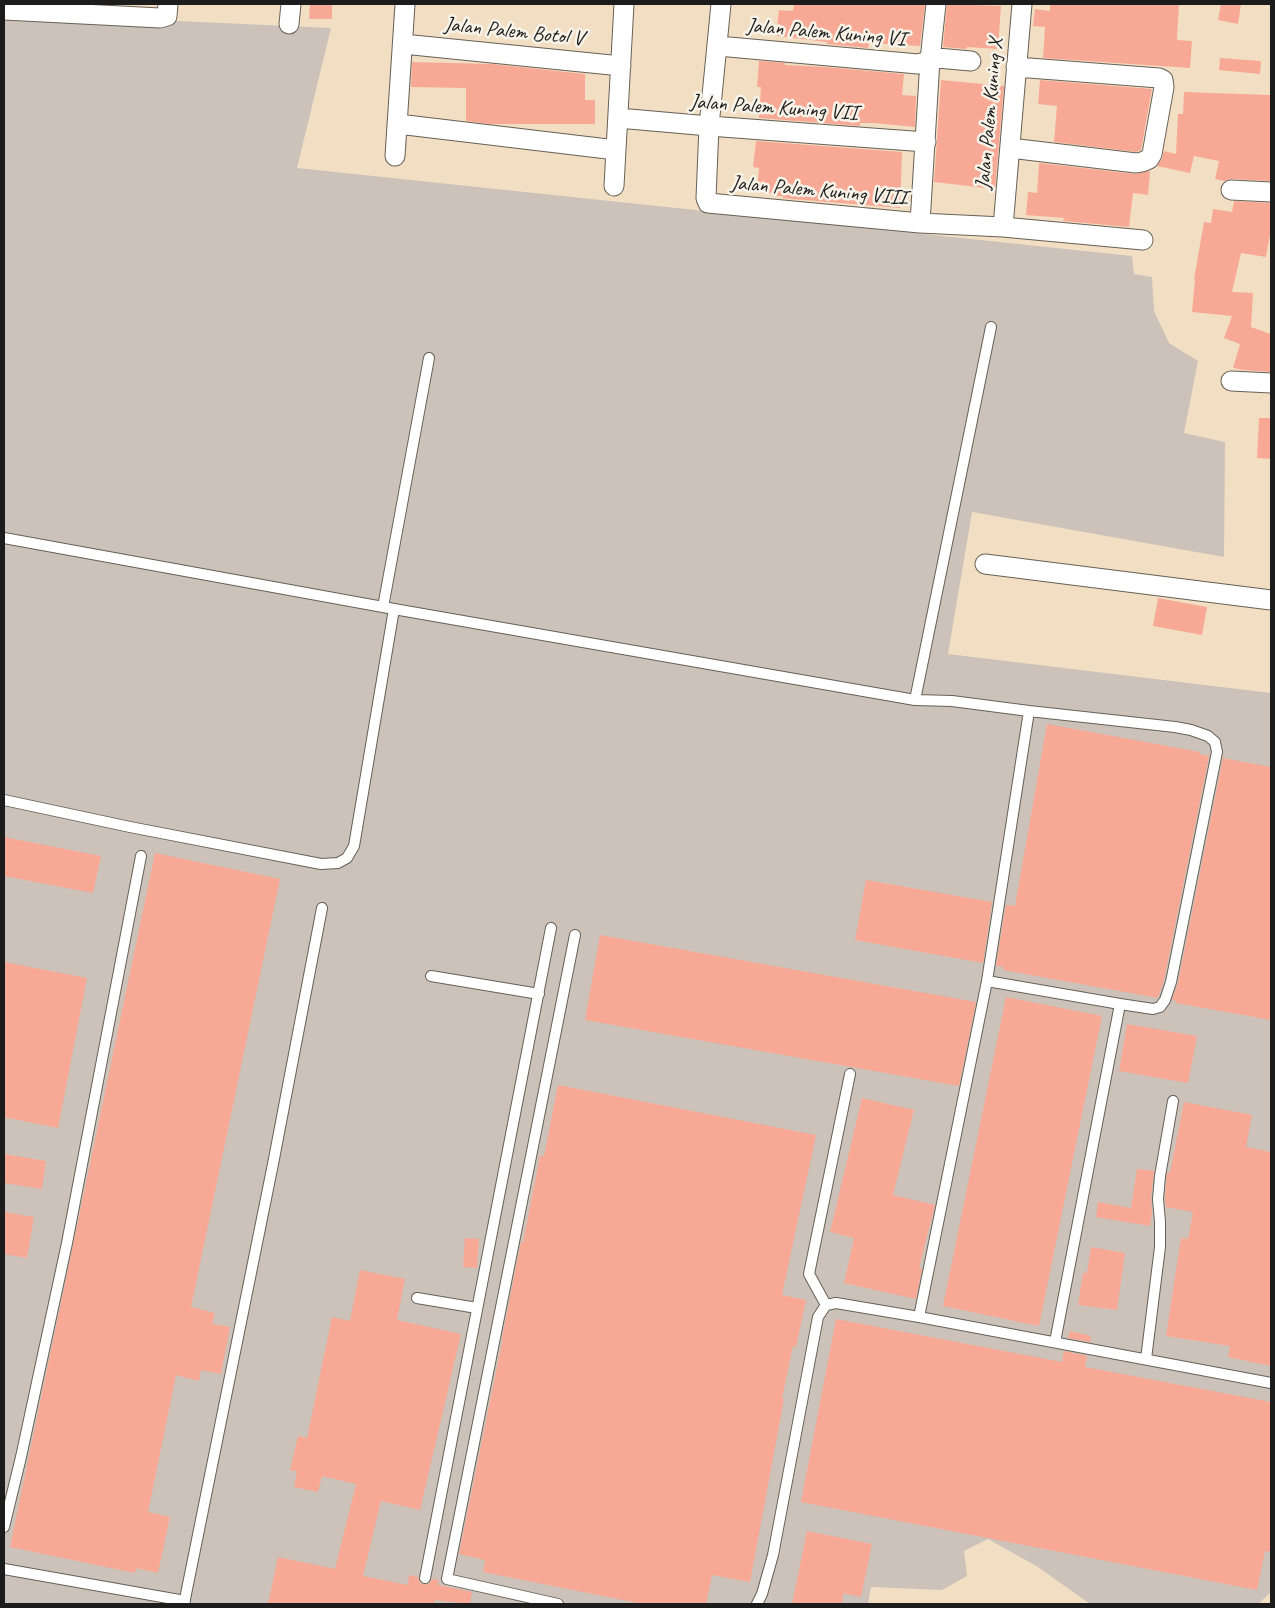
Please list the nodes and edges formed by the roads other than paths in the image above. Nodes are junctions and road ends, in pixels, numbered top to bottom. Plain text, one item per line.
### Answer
1 (168, 4) edge
2 (291, 4) edge
3 (405, 4) edge
4 (624, 4) edge
5 (721, 4) edge
6 (936, 4) edge
7 (1022, 4) edge
8 (4, 10) edge
9 (289, 24) dead end
10 (403, 44) junction
11 (718, 46) junction
12 (930, 60) junction
13 (971, 61) dead end
14 (621, 66) junction
15 (1016, 67) junction
16 (618, 118) junction
17 (398, 124) junction
18 (710, 126) junction
19 (926, 142) junction
20 (1010, 148) junction
21 (616, 150) junction
22 (396, 156) dead end
23 (614, 186) dead end
24 (1231, 190) dead end
25 (1271, 192) edge
26 (920, 223) junction
27 (1002, 227) junction
28 (1143, 240) dead end
29 (991, 327) dead end
30 (429, 358) dead end
31 (1231, 381) dead end
32 (1271, 383) edge
33 (4, 538) edge
34 (985, 564) dead end
35 (1271, 600) edge
36 (383, 607) junction
37 (394, 609) junction
38 (915, 700) junction
39 (1029, 711) junction
40 (4, 800) edge
41 (142, 856) dead end
42 (322, 908) dead end
43 (551, 928) dead end
44 (575, 935) dead end
45 (431, 976) dead end
46 (987, 981) junction
47 (539, 994) junction
48 (1120, 1004) junction
49 (850, 1074) dead end
50 (1173, 1101) dead end
51 (417, 1298) dead end
52 (826, 1305) junction
53 (478, 1308) junction
54 (919, 1317) junction
55 (1055, 1342) junction
56 (1146, 1359) junction
57 (1271, 1383) edge
58 (4, 1527) edge
59 (4, 1569) edge
60 (424, 1578) dead end
61 (184, 1603) edge
62 (558, 1604) edge
63 (757, 1604) edge

1 - 8 street
2 - 9 street
3 - 10 street
4 - 14 street
5 - 11 street
6 - 12 street
7 - 15 street, Jalan Palem Kuning X
10 - 14 street, Jalan Palem Botol V
10 - 17 street
11 - 12 street, Jalan Palem Kuning VI
11 - 18 street
12 - 13 street, Jalan Palem Kuning VI
12 - 19 street
14 - 16 street
15 - 20 street, Jalan Palem Kuning X
15 - 20 street
16 - 18 street, Jalan Palem Kuning VII
16 - 21 street
17 - 21 street
17 - 22 street
18 - 19 street, Jalan Palem Kuning VII
18 - 26 street, Jalan Palem Kuning VIII
19 - 26 street
20 - 27 street, Jalan Palem Kuning X
21 - 23 street
24 - 25 street
26 - 27 street, Jalan Palem Kuning VIII
27 - 28 street, Jalan Palem Kuning VIII
29 - 38 lane
30 - 36 lane
31 - 32 street
33 - 36 lane
34 - 35 street
36 - 37 lane
37 - 38 lane
37 - 40 lane
38 - 39 lane
39 - 46 lane
39 - 48 lane
41 - 58 lane
42 - 61 lane
43 - 47 lane
44 - 62 lane
45 - 47 lane
46 - 48 lane
46 - 54 lane
47 - 53 lane
48 - 55 lane
49 - 52 lane
50 - 56 lane
51 - 53 lane
52 - 54 lane
52 - 63 lane
53 - 60 lane
54 - 55 lane
55 - 56 lane
56 - 57 lane
59 - 61 lane

